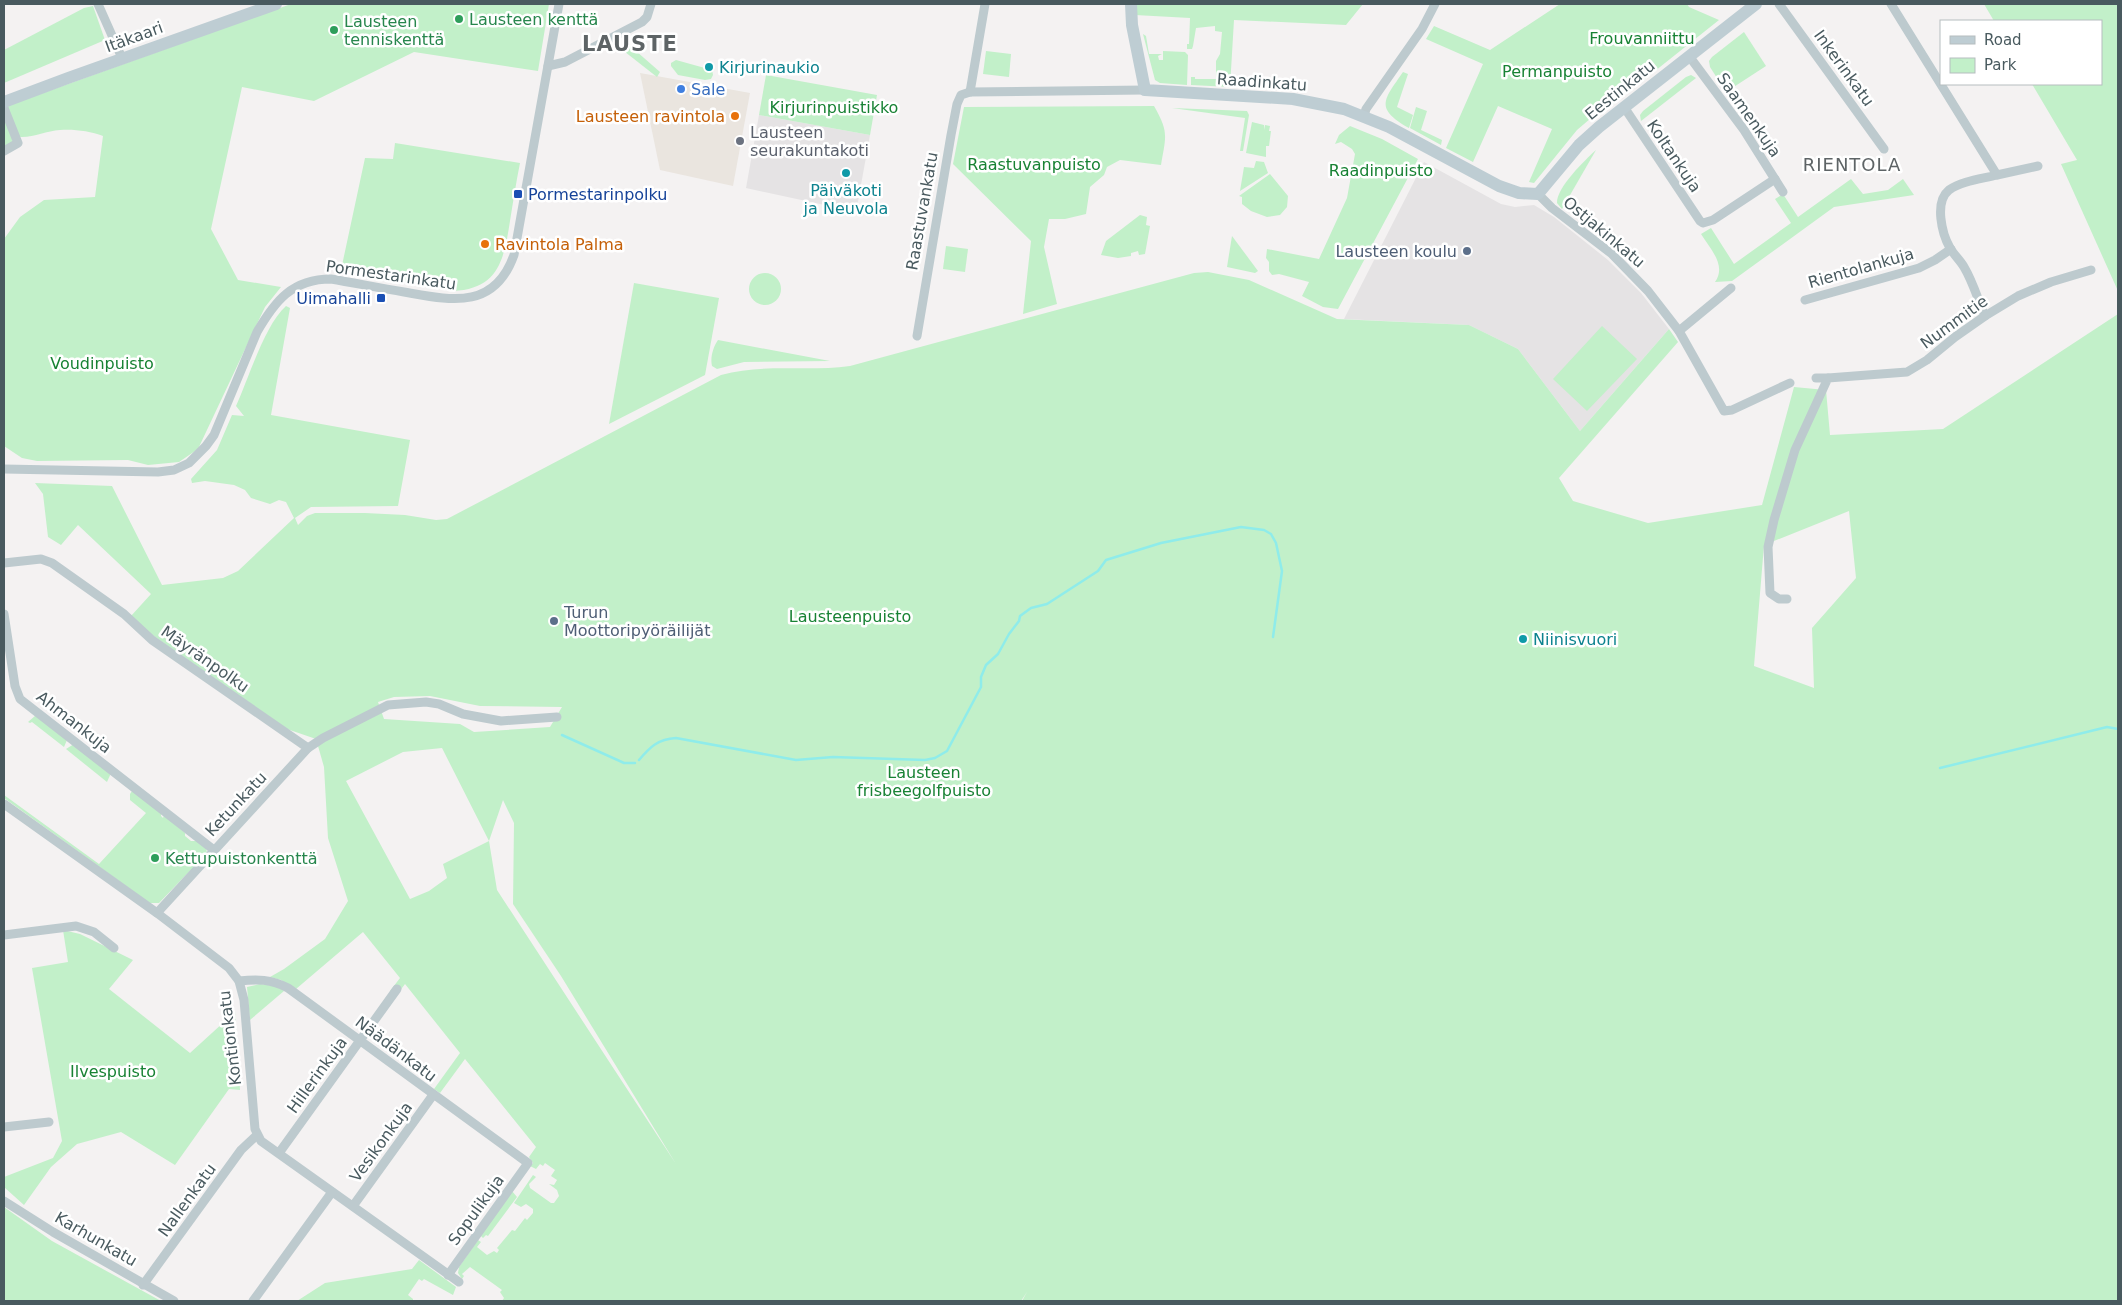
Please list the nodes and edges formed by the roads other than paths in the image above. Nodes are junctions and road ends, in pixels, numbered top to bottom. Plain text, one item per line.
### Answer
1 (98, 4) edge
2 (276, 4) edge
3 (560, 4) edge
4 (651, 4) edge
5 (985, 4) edge
6 (1130, 4) edge
7 (1435, 4) edge
8 (1756, 4) edge
9 (1779, 4) edge
10 (1891, 4) edge
11 (1689, 56) junction
12 (122, 58) junction
13 (548, 66) junction
14 (1940, 83) edge
15 (1941, 85) edge
16 (1145, 90) junction
17 (967, 92) junction
18 (4, 102) edge
19 (1624, 107) junction
20 (4, 108) edge
21 (1364, 116) junction
22 (1884, 150) dead end
23 (4, 151) edge
24 (2038, 166) dead end
25 (1997, 175) junction
26 (1775, 179) junction
27 (1783, 192) dead end
28 (1538, 194) junction
29 (1951, 249) junction
30 (2092, 270) dead end
31 (1731, 288) dead end
32 (1805, 300) dead end
33 (1985, 316) junction
34 (1679, 331) junction
35 (917, 336) dead end
36 (1816, 378) dead end
37 (1828, 378) junction
38 (1790, 383) dead end
39 (4, 470) edge
40 (4, 563) edge
41 (1787, 599) dead end
42 (4, 614) edge
43 (557, 717) dead end
44 (308, 748) junction
45 (4, 804) edge
46 (214, 850) junction
47 (157, 913) junction
48 (4, 935) edge
49 (114, 948) dead end
50 (239, 981) junction
51 (396, 989) dead end
52 (359, 1041) junction
53 (433, 1095) junction
54 (49, 1122) dead end
55 (4, 1127) edge
56 (257, 1135) junction
57 (279, 1154) junction
58 (528, 1163) joint
59 (332, 1192) junction
60 (4, 1201) edge
61 (353, 1206) junction
62 (448, 1275) junction
63 (459, 1282) dead end
64 (144, 1285) junction
65 (174, 1301) edge
66 (253, 1301) edge

1 - 12 street
2 - 12 street, Itäkaari
3 - 13 street, Pormestarinkatu
4 - 13 street
5 - 17 street, Raastuvankatu
6 - 16 street
7 - 21 street
8 - 11 street, Eestinkatu
9 - 22 street, Inkerinkatu
10 - 14 street
11 - 19 street, Eestinkatu
11 - 26 street, Saamenkuja
12 - 18 street, Itäkaari
13 - 39 street, Pormestarinkatu
15 - 25 street
16 - 17 street, Raadinkatu
16 - 21 street, Raadinkatu
17 - 35 street, Raastuvankatu
19 - 26 street, Koltankuja
19 - 28 street, Eestinkatu
20 - 23 street
21 - 28 street, Raadinkatu
24 - 25 street
25 - 29 street
26 - 27 street, Saamenkuja
28 - 34 street, Ostjakinkatu
29 - 32 street, Rientolankuja
29 - 33 street
30 - 33 street, Nummitie
31 - 34 street
33 - 37 street, Nummitie
34 - 38 street, Ostjakinkatu
36 - 37 street, Nummitie
37 - 41 street
40 - 44 street, Mäyränpolku
42 - 46 street, Ahmankuja
43 - 44 street, Ketunkatu
44 - 46 street, Ketunkatu
45 - 47 street, Kontionkatu
46 - 47 street, Ketunkatu
47 - 50 street, Kontionkatu
48 - 49 street
50 - 52 street, Näädänkatu
50 - 56 street, Kontionkatu
51 - 52 street, Hillerinkuja
52 - 53 street, Näädänkatu
52 - 57 street, Hillerinkuja
53 - 58 street, Näädänkatu
53 - 61 street, Vesikonkuja
54 - 55 street
56 - 57 street
56 - 64 street, Nallenkatu
57 - 59 street
58 - 62 street, Sopulikuja
59 - 61 street
59 - 66 street
60 - 64 street, Karhunkatu
61 - 62 street
62 - 63 street
64 - 65 street, Karhunkatu

